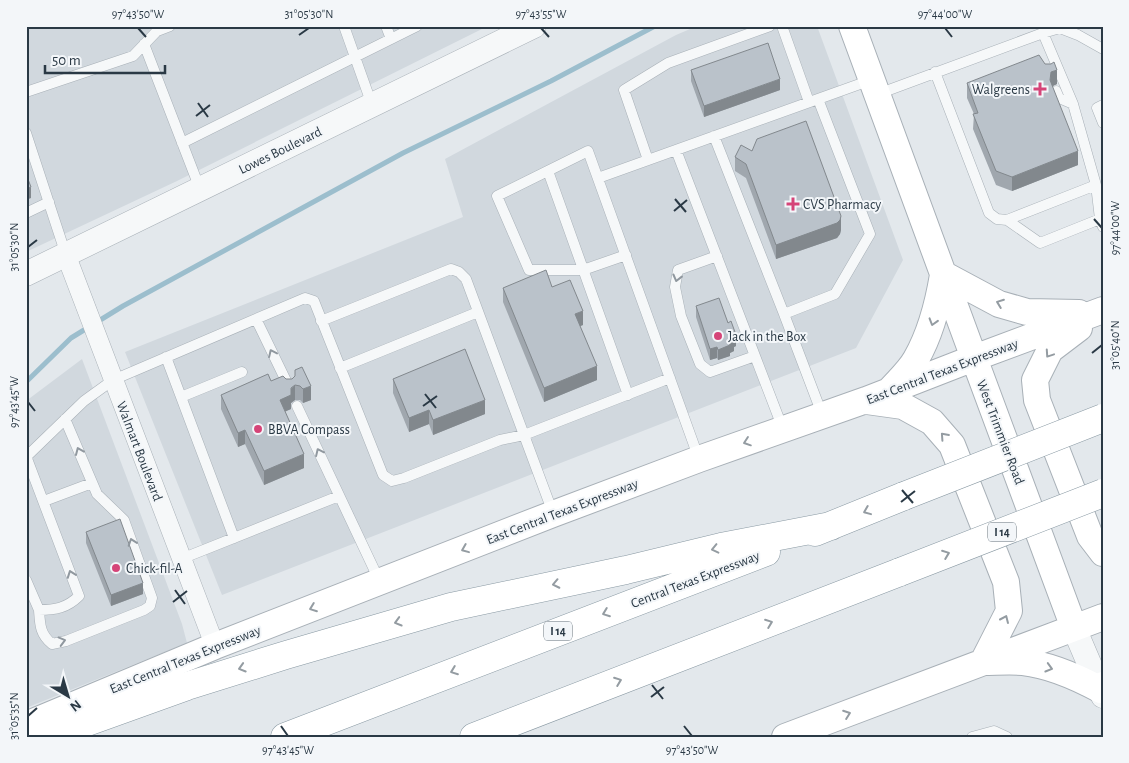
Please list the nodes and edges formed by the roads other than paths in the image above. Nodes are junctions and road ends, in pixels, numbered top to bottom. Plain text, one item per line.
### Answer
1 (170, 26) edge
2 (344, 26) edge
3 (386, 26) edge
4 (417, 26) edge
5 (533, 26) edge
6 (770, 26) edge
7 (782, 26) edge
8 (852, 26) edge
9 (1043, 33) junction
10 (391, 39) junction
11 (144, 44) junction
12 (1048, 46) junction
13 (1103, 49) edge
14 (355, 57) junction
15 (1044, 64) edge
16 (935, 72) junction
17 (874, 87) junction
18 (1056, 91) edge
19 (26, 92) edge
20 (814, 100) junction
21 (1073, 104) junction
22 (372, 105) junction
23 (1103, 106) edge
24 (1103, 123) edge
25 (26, 134) edge
26 (714, 136) junction
27 (182, 143) junction
28 (676, 150) junction
29 (648, 160) junction
30 (548, 171) junction
31 (598, 178) junction
32 (1096, 185) junction
33 (200, 189) junction
34 (48, 202) junction
35 (26, 213) edge
36 (1007, 220) junction
37 (1101, 223) edge
38 (626, 254) junction
39 (66, 255) junction
40 (717, 256) junction
41 (583, 270) junction
42 (26, 274) edge
43 (943, 274) junction
44 (1101, 311) edge
45 (478, 312) junction
46 (784, 314) junction
47 (256, 319) junction
48 (321, 321) junction
49 (755, 356) junction
50 (166, 357) junction
51 (974, 358) junction
52 (340, 368) junction
53 (242, 372) dead end
54 (670, 378) junction
55 (113, 380) junction
56 (289, 388) edge
57 (628, 395) junction
58 (878, 396) junction
59 (180, 397) junction
60 (297, 406) dead end
61 (822, 416) junction
62 (1103, 418) edge
63 (65, 419) junction
64 (783, 430) junction
65 (524, 435) junction
66 (26, 456) edge
67 (700, 459) junction
68 (92, 483) junction
69 (1103, 493) edge
70 (339, 496) junction
71 (44, 502) junction
72 (553, 514) junction
73 (831, 526) junction
74 (234, 538) junction
75 (1103, 553) edge
76 (181, 559) junction
77 (26, 580) edge
78 (380, 582) junction
79 (39, 610) junction
80 (1103, 617) edge
81 (1074, 628) junction
82 (214, 646) junction
83 (983, 662) junction
84 (1102, 690) edge
85 (583, 695) junction
86 (26, 725) edge
87 (819, 731) edge
88 (1002, 736) edge
89 (45, 737) edge
90 (285, 737) edge
91 (474, 737) edge
92 (517, 737) edge
93 (785, 737) edge
94 (972, 737) edge

1 - 11 lane
2 - 14 lane
3 - 10 lane
4 - 10 lane
5 - 22 street, Lowes Boulevard
6 - 29 lane
7 - 20 lane
8 - 17 main road, West Trimmier Road
9 - 12 lane
9 - 13 lane
9 - 16 lane
10 - 14 lane
11 - 19 lane
11 - 27 lane
12 - 15 lane
12 - 21 lane
14 - 22 lane
14 - 27 lane
16 - 17 lane
16 - 36 lane
17 - 20 lane
17 - 43 main road, West Trimmier Road
18 - 21 lane
20 - 26 lane
20 - 46 lane
21 - 32 lane
22 - 33 street, Lowes Boulevard
23 - 24 lane
25 - 34 lane
26 - 28 lane
26 - 46 lane
27 - 33 lane
28 - 29 lane
28 - 40 lane
29 - 31 lane
30 - 31 lane
30 - 41 lane
30 - 41 lane
31 - 38 lane
32 - 36 lane
32 - 37 lane
33 - 39 street, Lowes Boulevard
34 - 35 lane
34 - 39 lane
36 - 37 lane
38 - 41 lane
38 - 54 lane
39 - 42 street, Lowes Boulevard
39 - 55 street, Walmart Boulevard
40 - 49 lane
40 -> 49 lane
41 - 57 lane
44 -> 43 main road
43 - 51 main road, West Trimmier Road
43 -> 58 main road
44 - 51 main road, East Central Texas Expressway
44 -> 75 main road
45 - 48 lane
45 - 52 lane
45 - 65 lane
46 - 61 lane
47 - 48 lane
47 - 50 lane
56 -> 47 lane
48 - 52 lane
49 - 64 lane
50 - 55 lane
50 - 59 lane
51 - 58 main road, East Central Texas Expressway
51 - 81 main road, West Trimmier Road
52 - 65 lane
53 - 59 lane
54 - 57 lane
54 - 67 lane
55 - 63 lane
55 - 76 street, Walmart Boulevard
57 - 65 lane
58 - 61 main road, East Central Texas Expressway
83 -> 58 main road
59 - 74 lane
70 -> 60 lane
61 - 64 main road, East Central Texas Expressway
62 -> 73 highway, Central Texas Expressway / I 14, bridge
63 - 66 lane
68 -> 63 lane
64 -> 67 main road, East Central Texas Expressway
65 - 72 lane
66 - 71 lane
67 - 72 main road, East Central Texas Expressway
68 - 71 lane
79 -> 68 lane
85 -> 69 highway, I 14, bridge
70 - 74 lane
70 - 78 lane
79 -> 71 lane
72 -> 78 main road, East Central Texas Expressway
73 -> 89 highway
73 -> 90 highway, Central Texas Expressway / I 14
74 - 76 lane
76 - 82 street, Walmart Boulevard
77 - 79 lane
78 -> 82 main road, East Central Texas Expressway
80 - 81 main road
81 - 83 main road
81 - 84 street, West Trimmier Road
82 - 86 main road, East Central Texas Expressway
83 -> 84 main road
87 -> 83 main road
85 - 91 highway, I 14
85 - 92 highway
87 - 93 main road
88 - 94 lane

